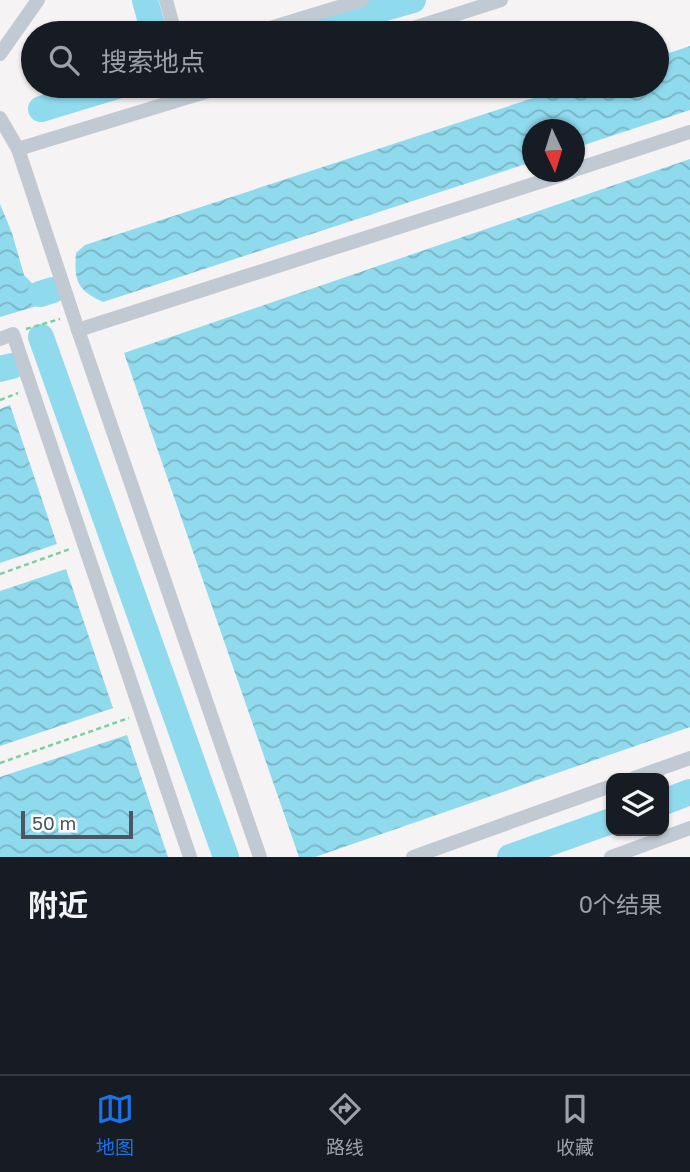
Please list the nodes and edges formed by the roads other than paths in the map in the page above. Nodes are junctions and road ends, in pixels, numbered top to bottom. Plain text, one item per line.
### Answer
1 (38, 0) edge
2 (166, 0) edge
3 (362, 0) edge
4 (501, 0) edge
5 (23, 21) edge
6 (172, 21) edge
7 (293, 21) edge
8 (435, 21) edge
9 (21, 24) edge
10 (0, 54) edge
11 (186, 98) edge
12 (0, 118) edge
13 (690, 132) edge
14 (18, 149) junction
15 (585, 167) edge
16 (539, 182) edge
17 (78, 330) junction
18 (6, 336) edge
19 (690, 758) edge
20 (648, 773) edge
21 (606, 788) edge
22 (690, 828) edge
23 (190, 857) edge
24 (260, 857) edge
25 (412, 857) edge
26 (611, 857) edge

1 - 5 street
2 - 6 street
3 - 7 street
4 - 8 street
9 - 10 street
11 - 14 street
12 - 14 street
13 - 15 street
14 - 17 street
16 - 17 street
17 - 24 street
18 - 23 street
19 - 20 street
21 - 25 street
22 - 26 street

